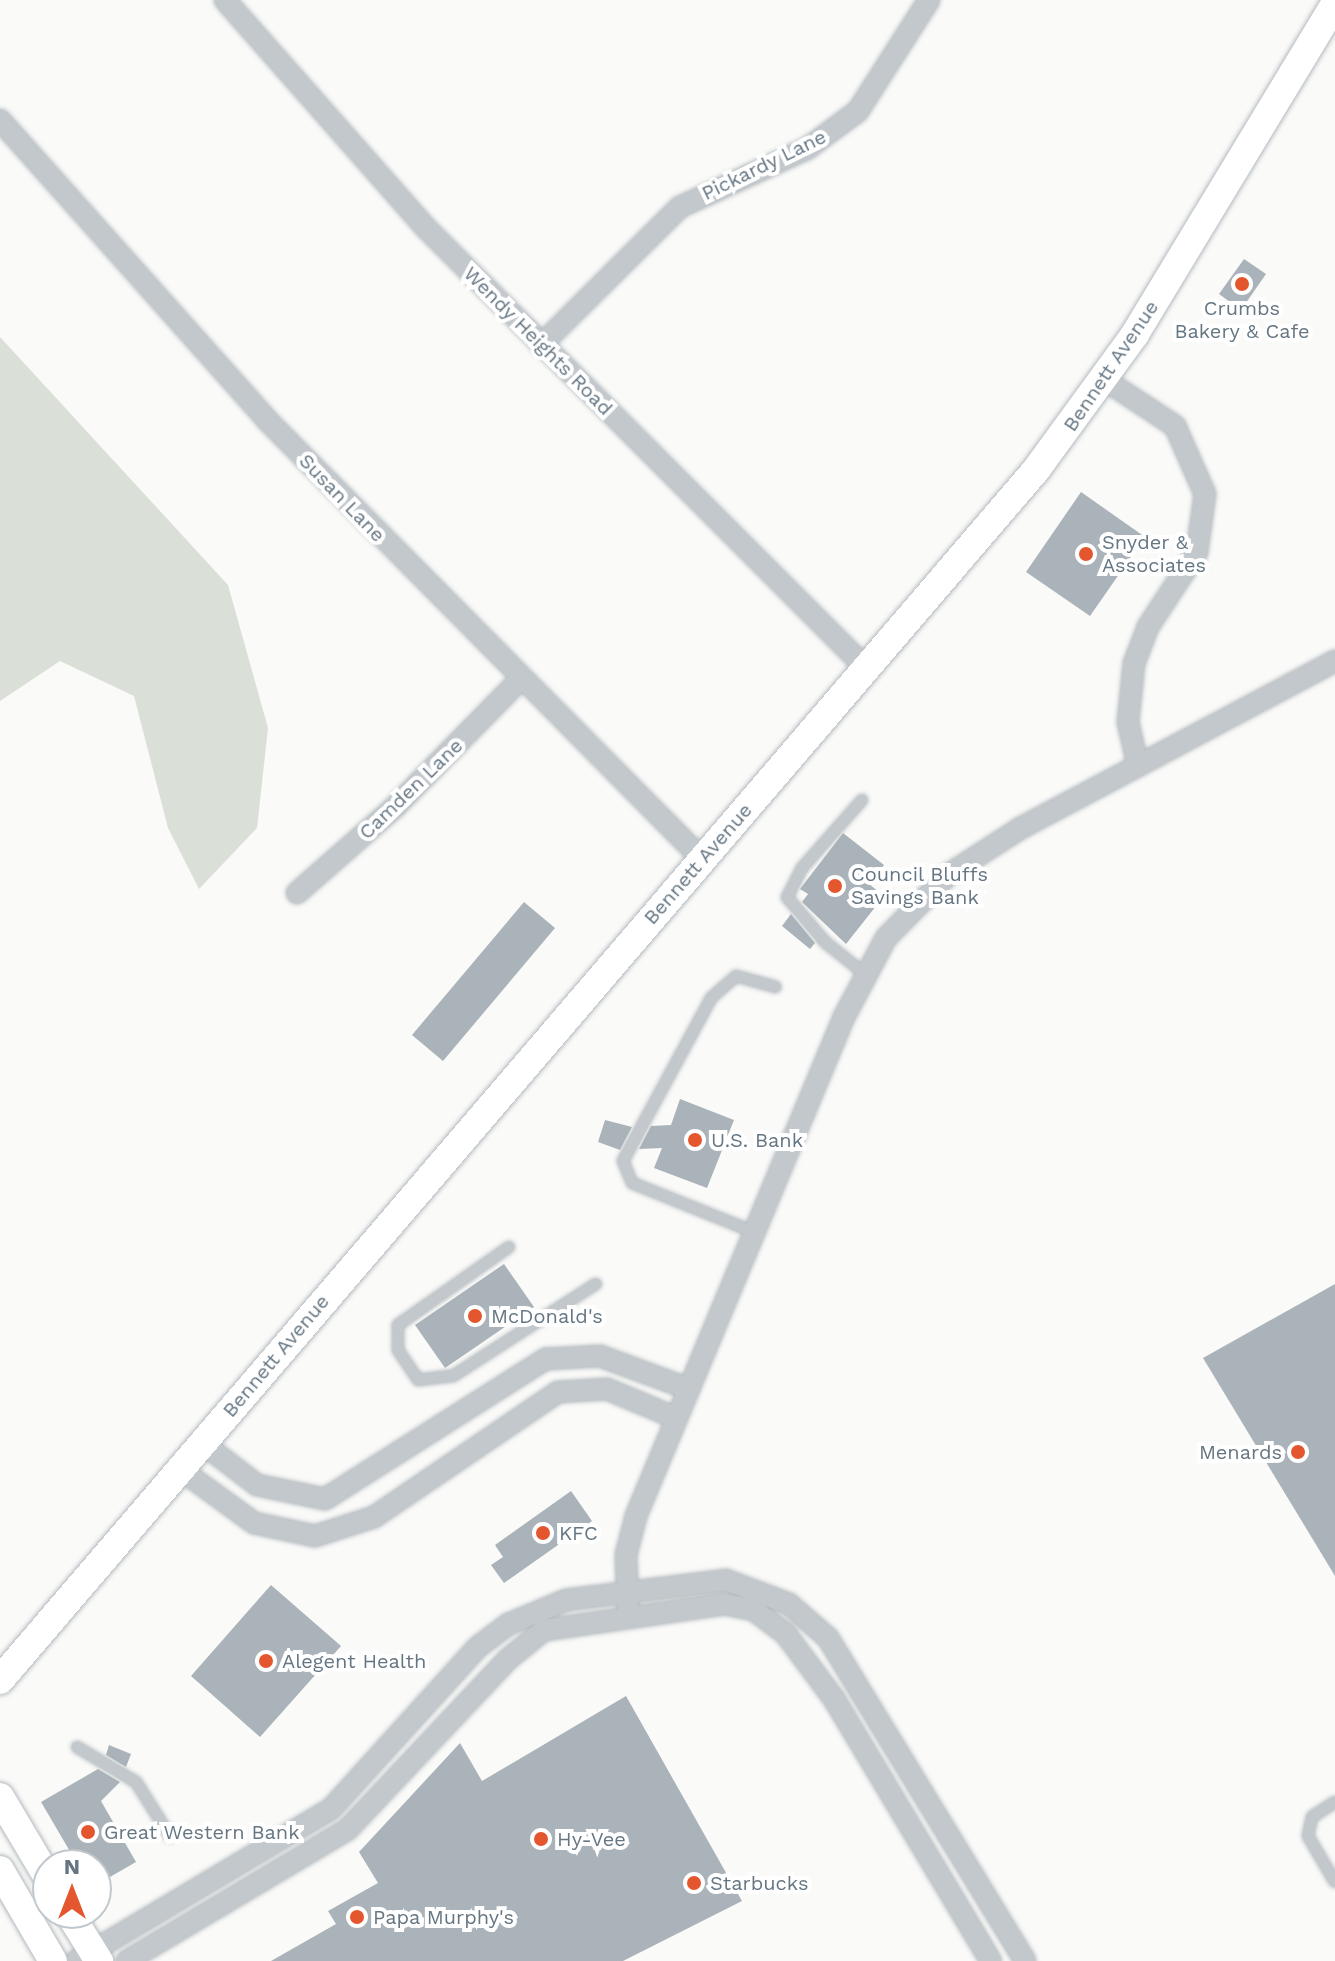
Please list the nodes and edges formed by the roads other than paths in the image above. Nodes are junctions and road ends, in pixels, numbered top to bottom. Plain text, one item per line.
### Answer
1 (225, 0) edge
2 (929, 0) edge
3 (1335, 4) edge
4 (0, 120) edge
5 (541, 345) junction
6 (1105, 380) junction
7 (1335, 661) edge
8 (866, 668) junction
9 (521, 679) junction
10 (1138, 766) junction
11 (862, 800) dead end
12 (702, 859) junction
13 (297, 893) dead end
14 (865, 974) junction
15 (776, 987) dead end
16 (754, 1232) junction
17 (509, 1247) dead end
18 (596, 1284) dead end
19 (689, 1389) junction
20 (676, 1418) junction
21 (202, 1443) junction
22 (180, 1469) junction
23 (625, 1590) junction
24 (628, 1613) junction
25 (0, 1680) edge
26 (77, 1747) dead end
27 (0, 1797) edge
28 (1335, 1802) edge
29 (170, 1836) dead end
30 (32, 1851) edge
31 (0, 1870) edge
32 (1335, 1882) edge
33 (76, 1929) edge
34 (90, 1958) edge
35 (53, 1961) edge
36 (127, 1961) edge
37 (991, 1961) edge
38 (1025, 1961) edge

1 - 5 street, Wendy Heights Road
2 - 5 street, Pickardy Lane
3 - 6 main road, Bennett Avenue
4 - 9 street, Susan Lane
5 - 8 street, Wendy Heights Road
6 - 8 main road, Bennett Avenue
6 - 10 street
7 - 10 street
8 - 12 main road, Bennett Avenue
9 - 12 street, Susan Lane
9 - 13 street, Camden Lane
10 - 14 street
11 - 14 lane
12 - 21 main road, Bennett Avenue
14 - 16 street
15 - 16 lane
16 - 19 street
17 - 18 lane
19 - 20 street
19 - 21 street
20 - 22 street
20 - 23 street
21 - 22 main road, Bennett Avenue
22 - 25 main road, Bennett Avenue
23 - 24 street
23 - 34 street
23 - 38 street
24 - 36 street
24 - 37 street
26 - 29 lane
27 - 30 main road
28 - 32 lane
31 - 35 main road
33 - 34 main road

